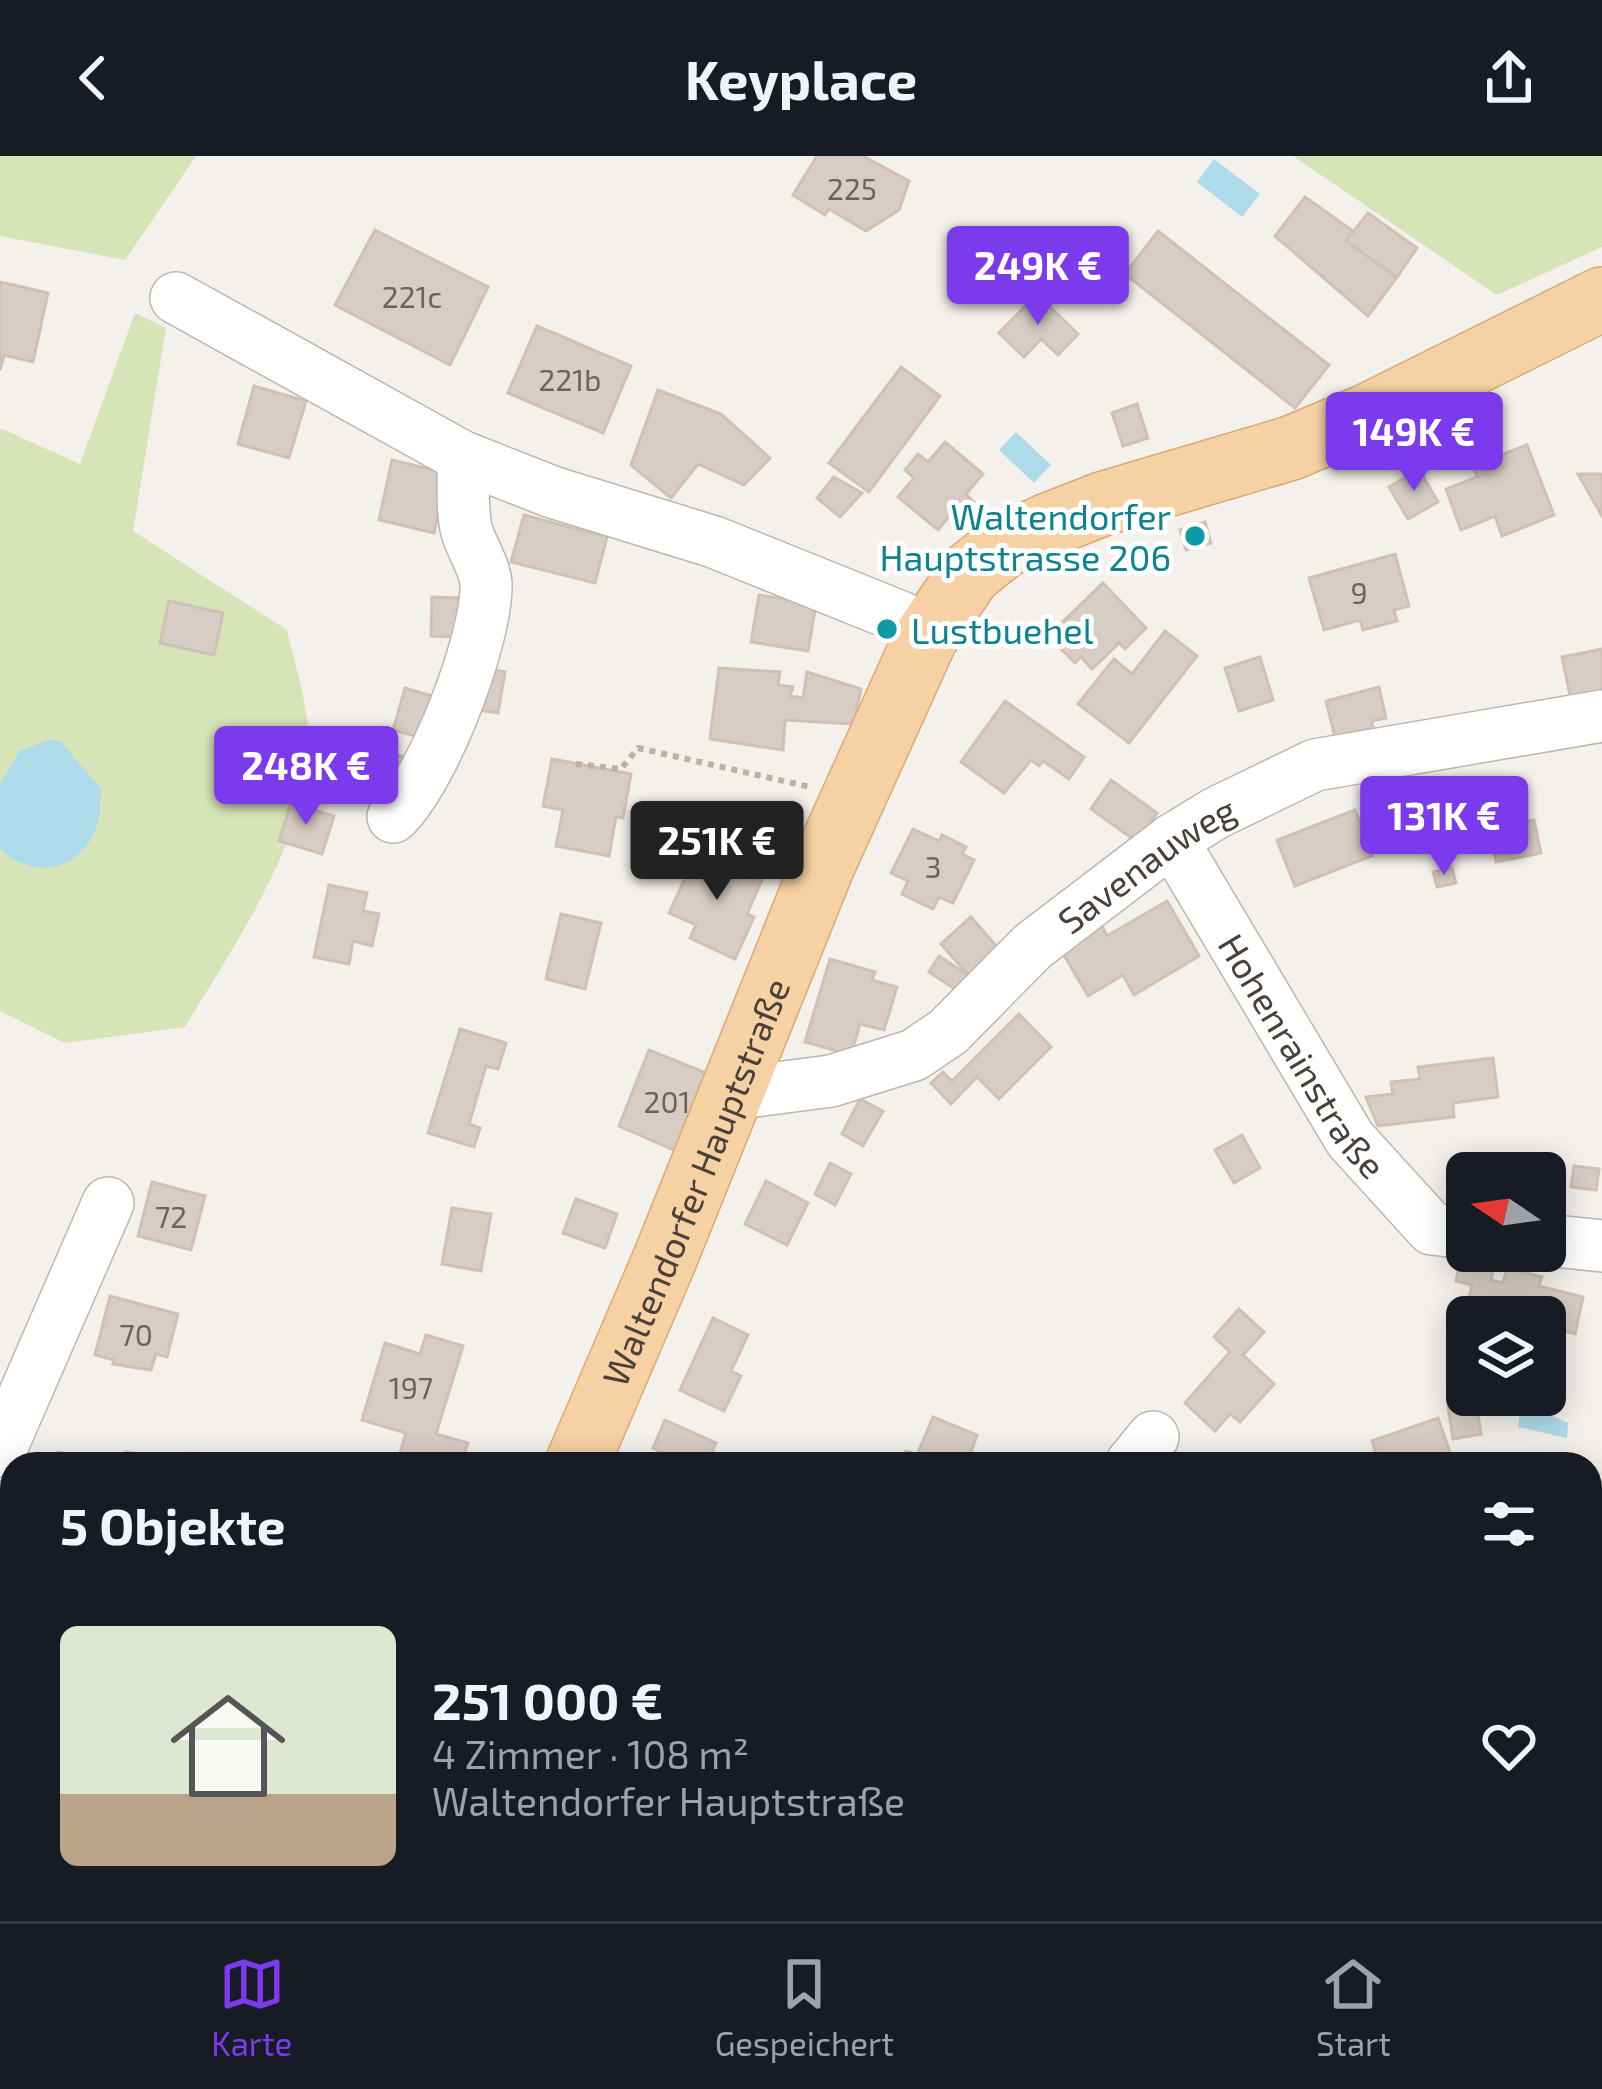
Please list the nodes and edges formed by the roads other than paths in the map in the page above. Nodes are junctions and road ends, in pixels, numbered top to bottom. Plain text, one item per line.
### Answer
1 (176, 298) dead end
2 (1602, 299) edge
3 (463, 457) junction
4 (926, 637) junction
5 (1602, 716) edge
6 (393, 817) dead end
7 (1172, 840) junction
8 (733, 1094) junction
9 (108, 1203) dead end
10 (1446, 1231) edge
11 (1566, 1242) edge
12 (1602, 1246) edge
13 (0, 1451) edge
14 (582, 1452) edge

1 - 3 street
2 - 4 main road, Waltendorfer Hauptstraße
3 - 4 street
3 - 6 street
4 - 8 main road, Waltendorfer Hauptstraße
5 - 7 street, Savenauweg
7 - 8 street, Savenauweg
7 - 10 street, Hohenrainstraße
8 - 14 main road, Waltendorfer Hauptstraße
9 - 13 street
11 - 12 street

